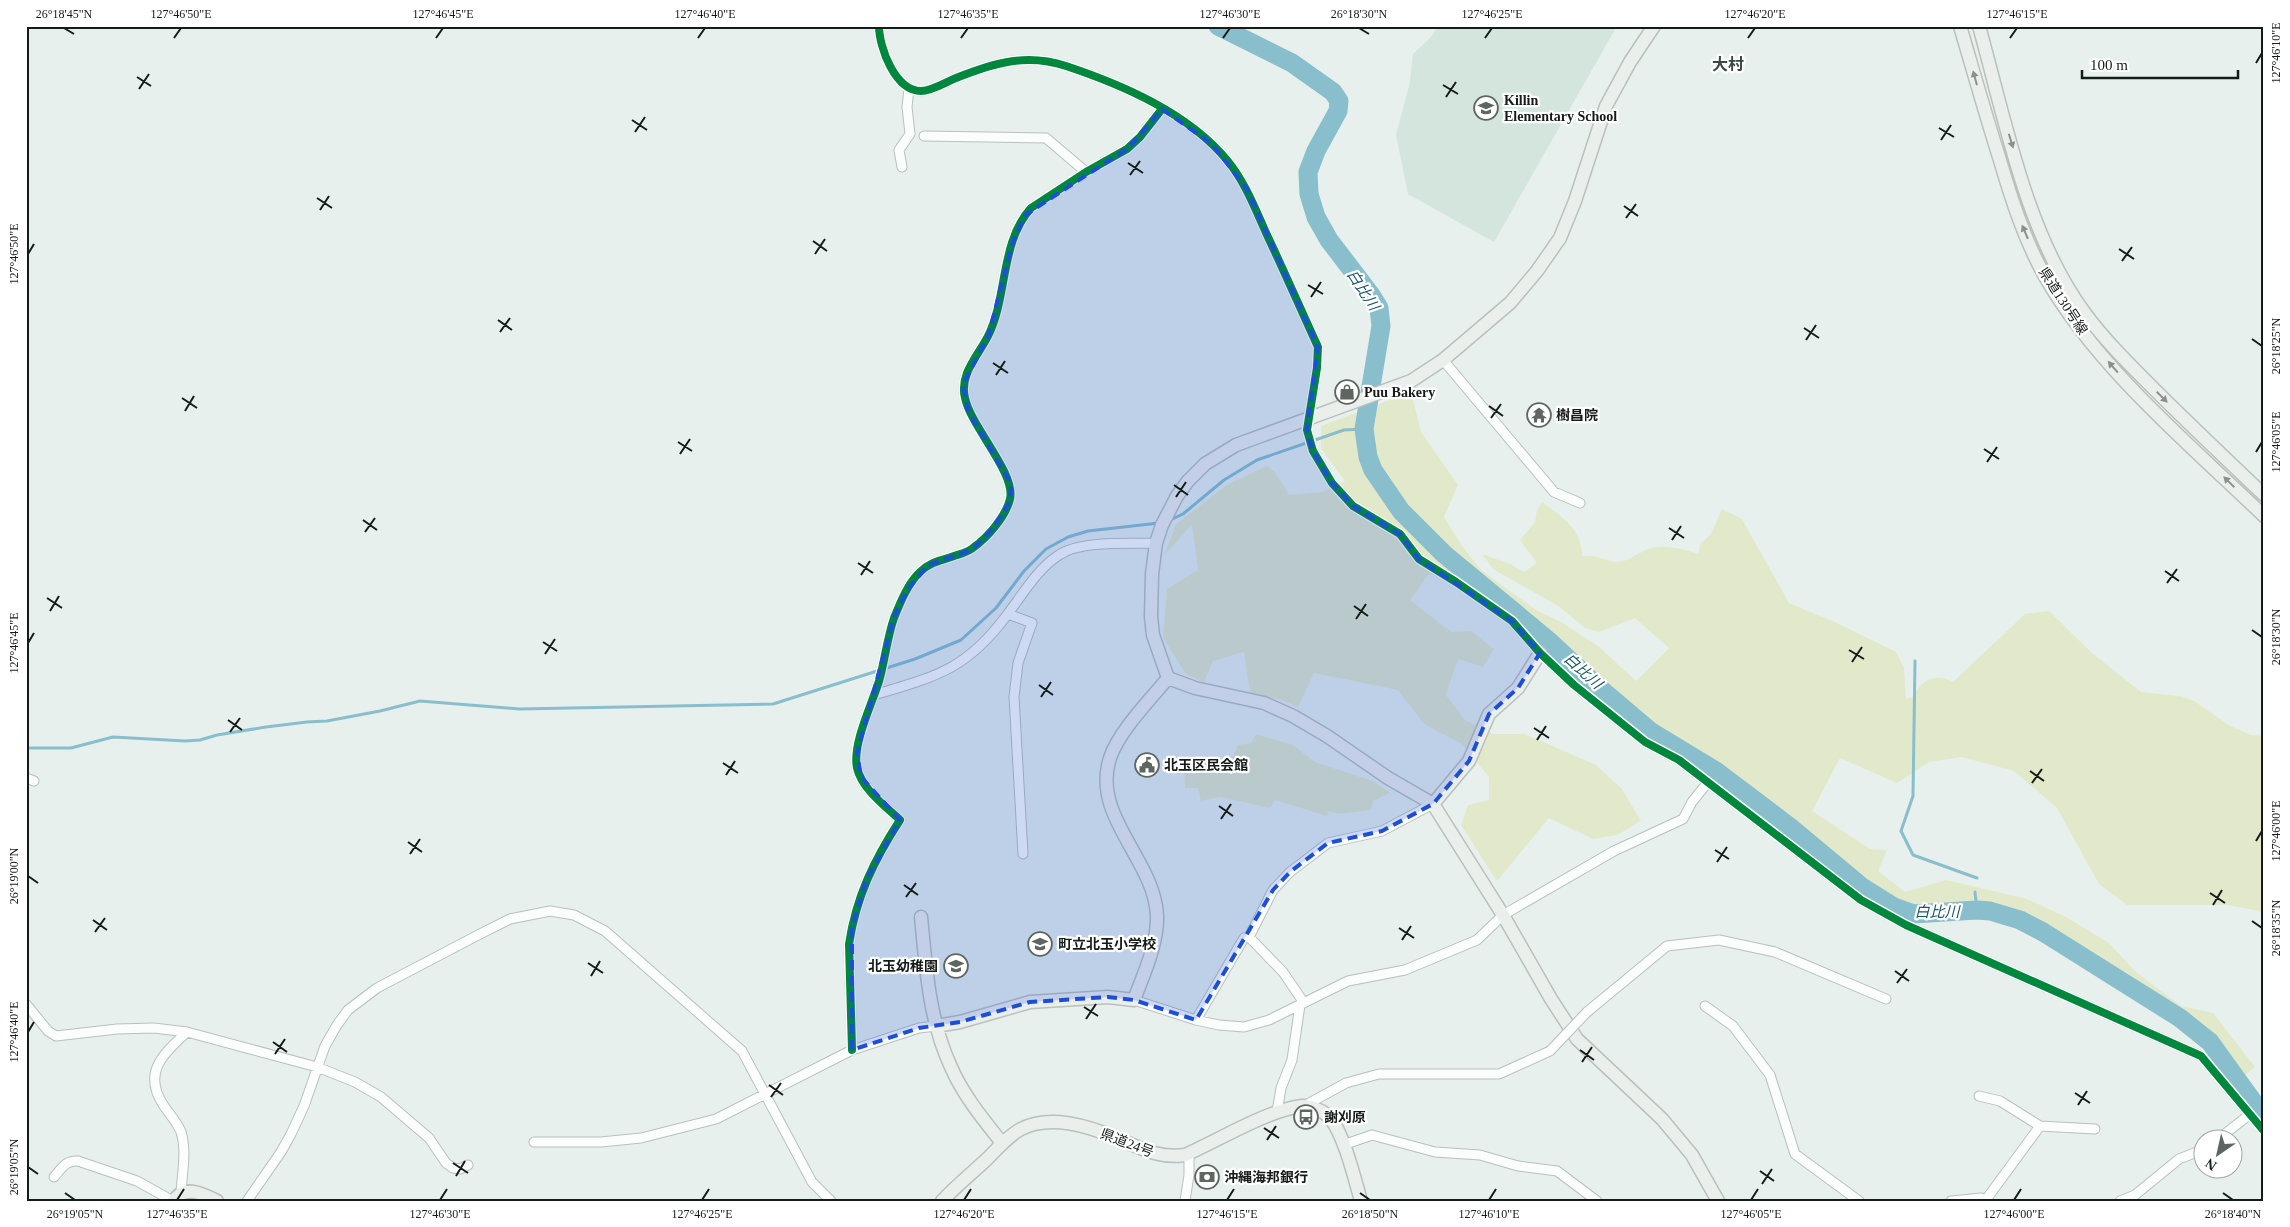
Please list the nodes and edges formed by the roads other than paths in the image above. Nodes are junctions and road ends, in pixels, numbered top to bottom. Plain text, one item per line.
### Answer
1 (879, 26) edge
2 (1654, 26) edge
3 (1960, 26) edge
4 (1979, 26) edge
5 (909, 88) junction
6 (1162, 109) junction
7 (924, 136) dead end
8 (902, 167) dead end
9 (1086, 172) junction
10 (1444, 360) junction
11 (1308, 425) junction
12 (2264, 495) edge
13 (1580, 503) dead end
14 (2264, 516) edge
15 (1157, 539) junction
16 (1008, 614) junction
17 (1540, 652) junction
18 (1168, 678) junction
19 (874, 695) junction
20 (1708, 782) junction
21 (1433, 804) junction
22 (1023, 854) dead end
23 (1503, 915) junction
24 (921, 917) dead end
25 (1249, 937) junction
26 (1886, 999) dead end
27 (1134, 1000) junction
28 (26, 1004) edge
29 (1302, 1004) junction
30 (1705, 1006) dead end
31 (1196, 1020) junction
32 (936, 1026) junction
33 (187, 1032) junction
34 (852, 1050) junction
35 (317, 1067) junction
36 (766, 1094) junction
37 (1979, 1096) dead end
38 (1304, 1106) junction
39 (1277, 1112) junction
40 (2249, 1115) junction
41 (2040, 1126) junction
42 (2095, 1129) dead end
43 (2230, 1130) edge
44 (2264, 1131) edge
45 (534, 1142) dead end
46 (1002, 1143) junction
47 (1343, 1145) junction
48 (2192, 1153) edge
49 (1189, 1154) junction
50 (468, 1165) dead end
51 (54, 1177) dead end
52 (176, 1198) edge
53 (217, 1201) edge
54 (247, 1201) edge
55 (831, 1201) edge
56 (942, 1201) edge
57 (1185, 1201) edge
58 (1362, 1201) edge
59 (1597, 1201) edge
60 (1718, 1201) edge
61 (1859, 1201) edge
62 (1951, 1201) edge
63 (1984, 1201) edge
64 (2120, 1201) edge

1 - 5 street
2 - 10 street
14 -> 3 street, 県道130号線
4 -> 12 street, 県道130号線
5 - 6 street
5 - 8 street
6 - 9 street
6 - 11 street
7 - 9 street
9 - 19 street
10 - 11 street
10 - 13 street
11 - 15 street
11 - 17 street
15 - 16 street
15 - 18 street
16 - 19 street
16 - 22 street
17 - 20 street
17 - 21 street
18 - 21 street
18 - 27 street
19 - 34 street
20 - 23 street
20 - 40 street
21 - 23 street
21 - 25 street
23 - 29 street
23 - 60 street
24 - 32 street
25 - 29 street
25 - 31 street
26 - 38 street, bridge
27 - 31 street
27 - 32 street
28 - 33 street
29 - 31 street
29 - 39 street
30 - 61 street
32 - 34 street
32 - 46 street
33 - 35 street
33 - 52 street
34 - 36 street
35 - 36 street
35 - 50 street
35 - 54 street
36 - 45 street
36 - 55 street
37 - 41 street
38 - 39 street, 県道24号
38 - 47 street
39 - 49 street, 県道24号
40 - 43 street
40 - 44 street
41 - 42 street
41 - 63 street
46 - 49 street, 県道24号
46 - 56 street, 県道24号
47 - 58 street
47 - 59 street
48 - 64 street
49 - 57 street
51 - 52 street
52 - 53 street
62 - 63 street

